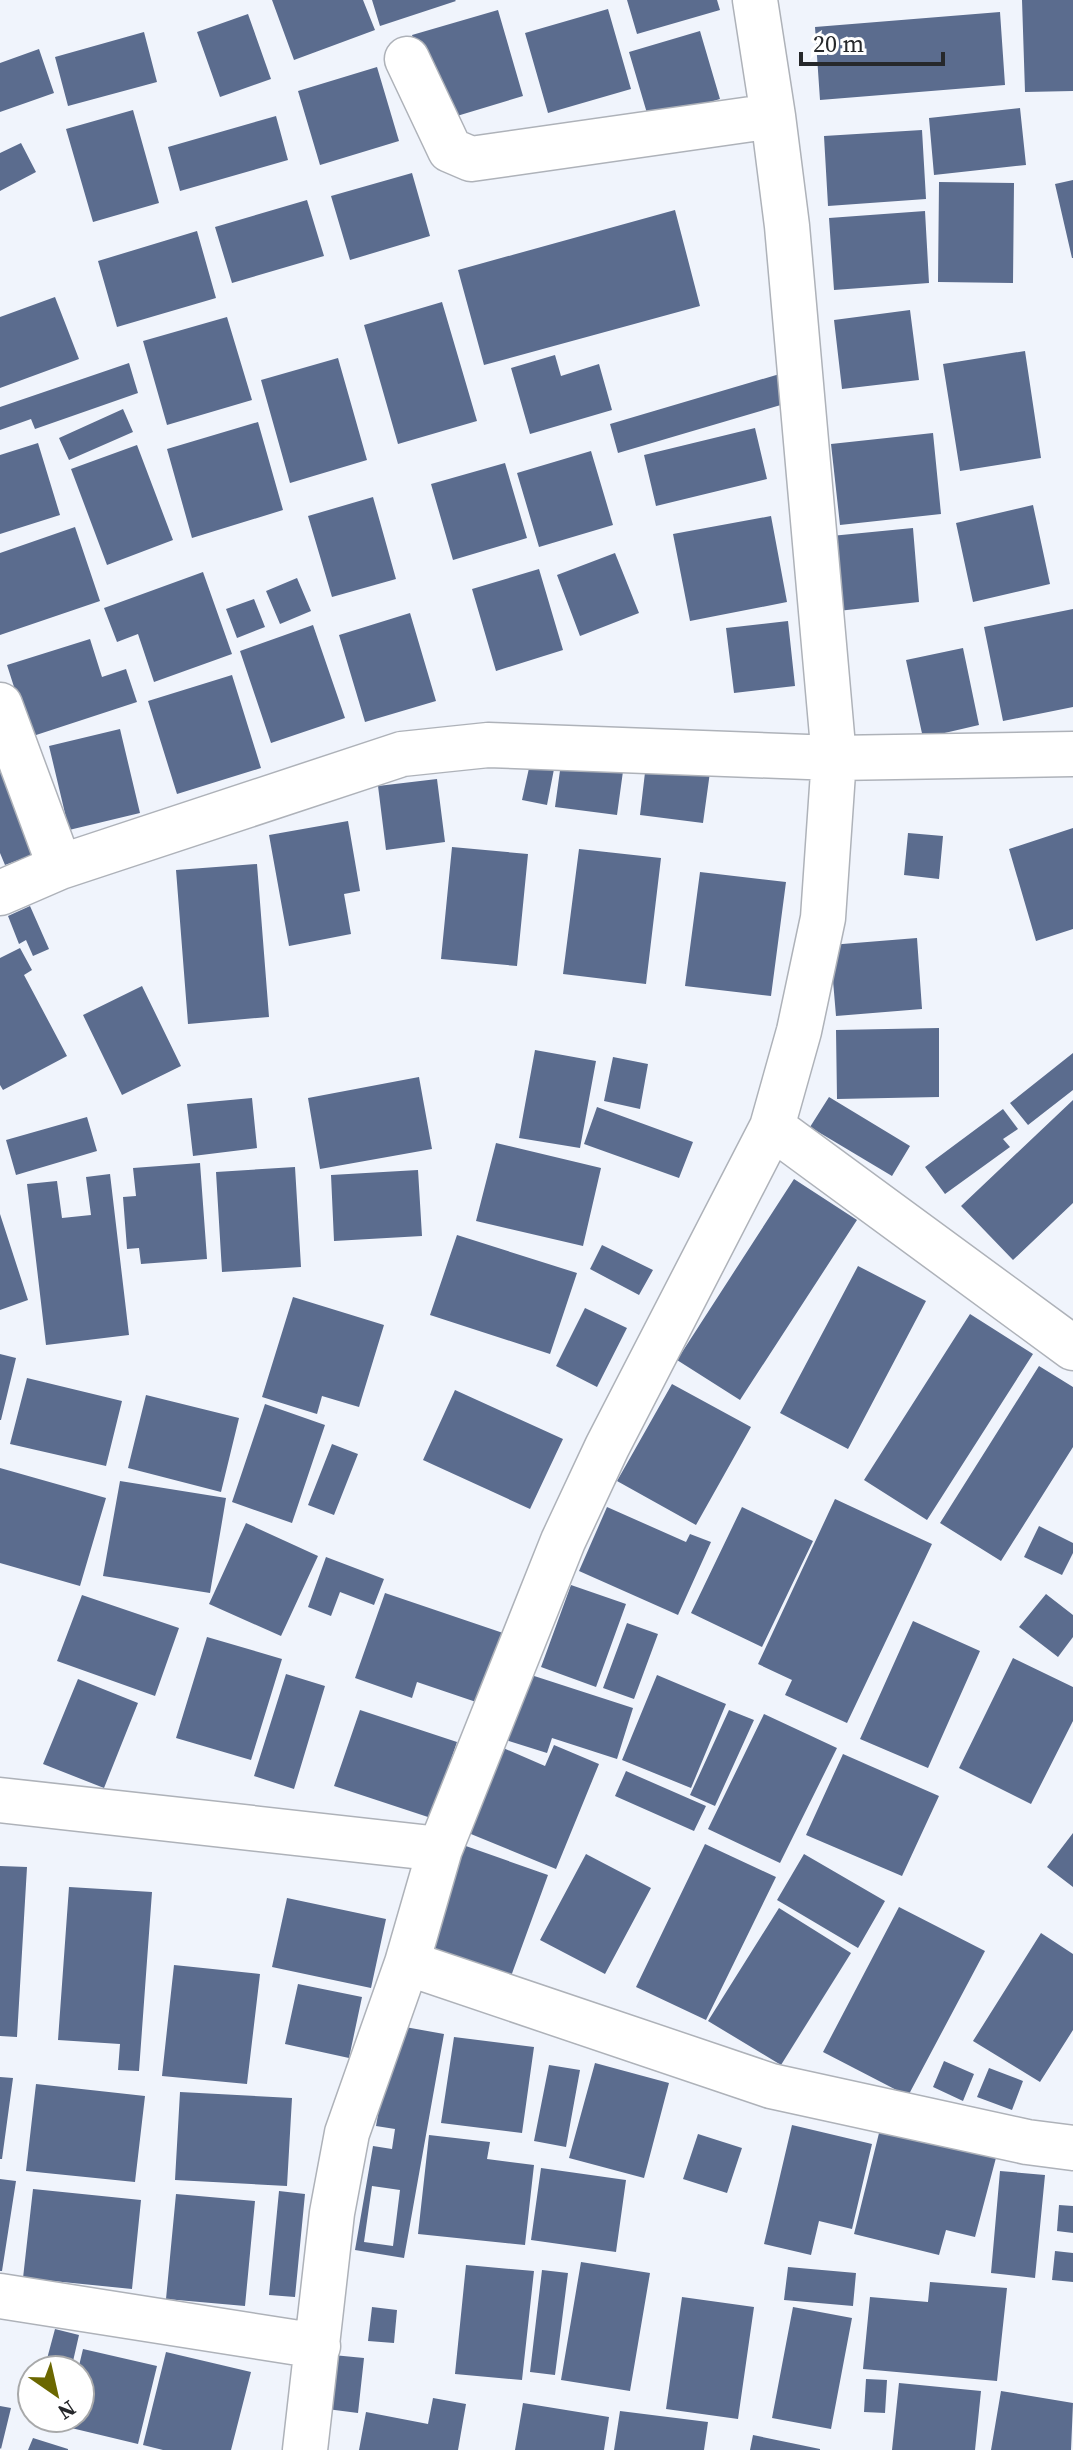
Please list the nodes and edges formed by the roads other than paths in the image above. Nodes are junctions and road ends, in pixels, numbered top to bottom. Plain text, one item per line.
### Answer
1 (755, 0) edge
2 (407, 59) dead end
3 (773, 116) junction
4 (0, 705) edge
5 (1073, 754) edge
6 (834, 758) junction
7 (60, 867) junction
8 (0, 893) edge
9 (772, 1127) junction
10 (1073, 1348) edge
11 (0, 1800) edge
12 (440, 1849) junction
13 (407, 1963) junction
14 (1073, 2148) edge
15 (0, 2296) edge
16 (318, 2346) junction
17 (305, 2450) edge

1 - 3 street
2 - 3 street
3 - 6 street
4 - 7 street
5 - 6 street
6 - 7 street
6 - 9 street
7 - 8 street
9 - 10 street
9 - 12 street
11 - 12 street
12 - 13 street
13 - 14 street
13 - 16 street
15 - 16 street
16 - 17 street

